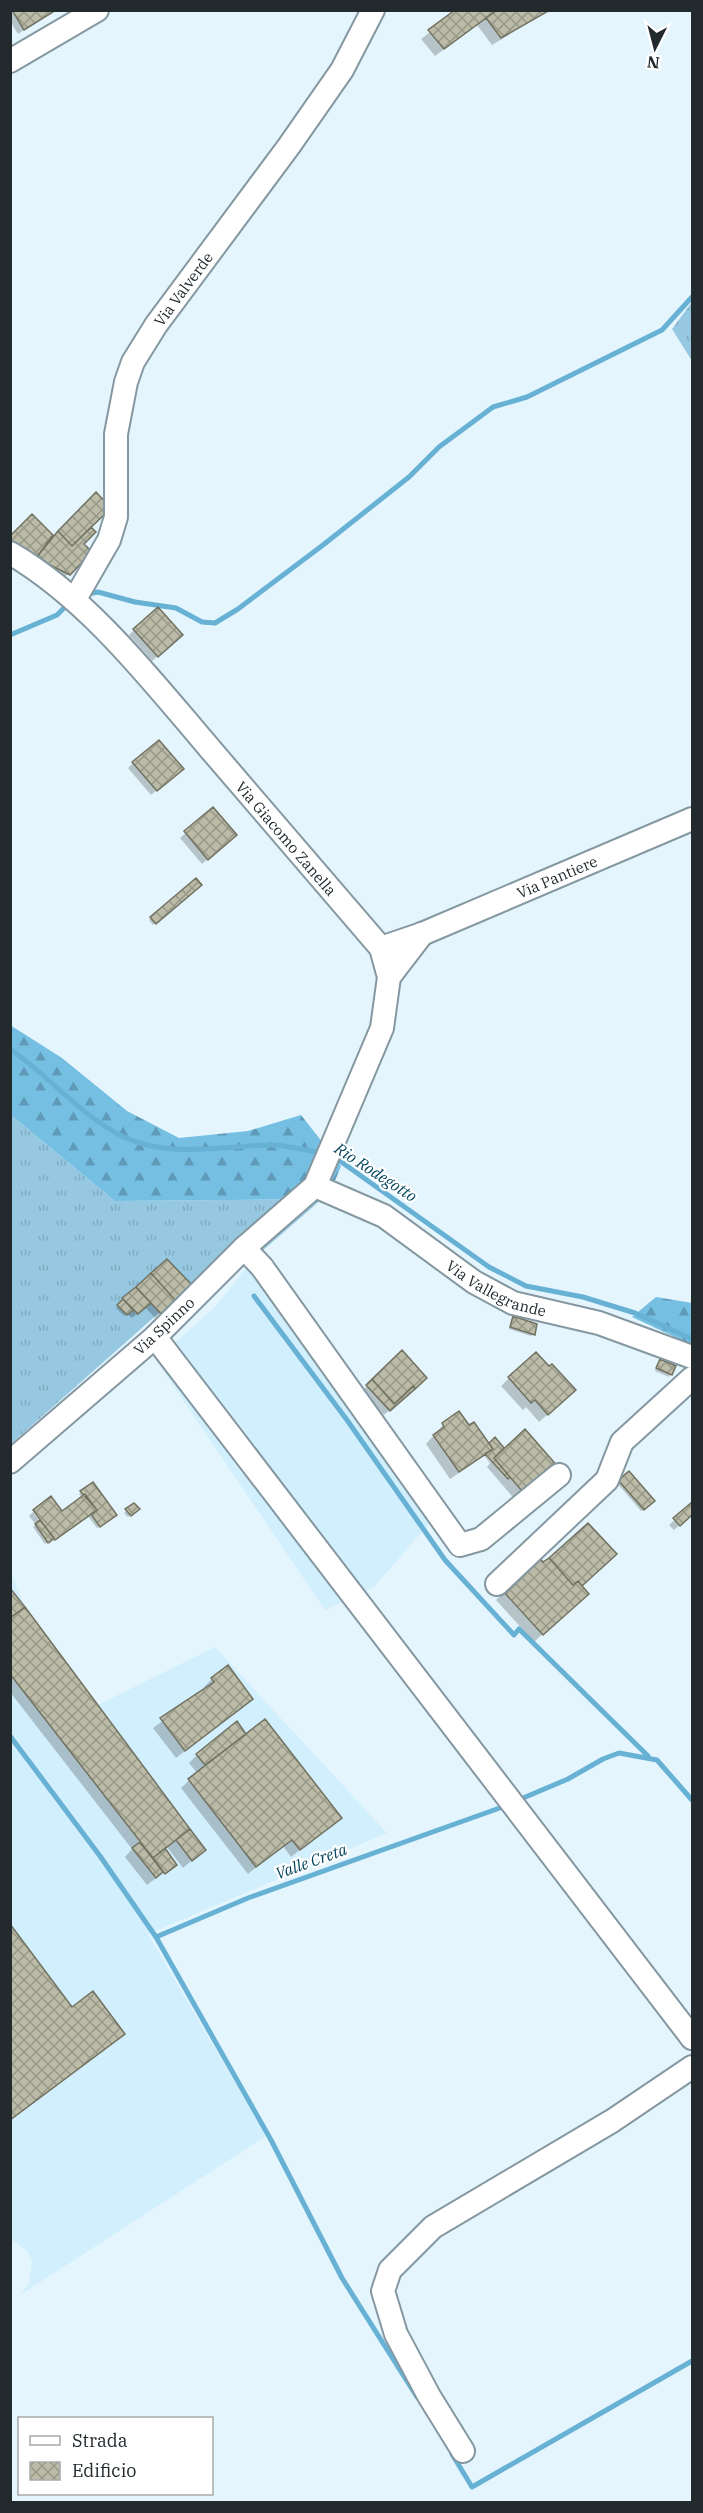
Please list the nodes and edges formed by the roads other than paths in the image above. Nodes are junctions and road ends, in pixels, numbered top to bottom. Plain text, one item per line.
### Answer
1 (97, 10) edge
2 (373, 10) edge
3 (10, 61) edge
4 (10, 553) edge
5 (75, 599) junction
6 (693, 819) edge
7 (422, 934) junction
8 (381, 948) junction
9 (389, 977) junction
10 (315, 1186) junction
11 (244, 1248) junction
12 (155, 1336) junction
13 (693, 1356) edge
14 (693, 1378) edge
15 (10, 1462) edge
16 (559, 1475) dead end
17 (497, 1584) dead end
18 (693, 2038) edge
19 (693, 2067) edge
20 (463, 2451) dead end

1 - 3 street
2 - 5 street, Via Valverde
4 - 5 street, Via Giacomo Zanella
5 - 8 street, Via Giacomo Zanella
6 - 7 street, Via Pantiere
7 - 8 street, Via Pantiere
7 - 9 street, Via Pantiere
8 - 9 street, Via Giacomo Zanella
9 - 10 street, Via Giacomo Zanella
10 - 11 street, Via Spinno
10 - 13 street, Via Vallegrande
11 - 12 street, Via Spinno
11 - 16 street
12 - 15 street, Via Spinno
12 - 18 street
14 - 17 street
19 - 20 street

